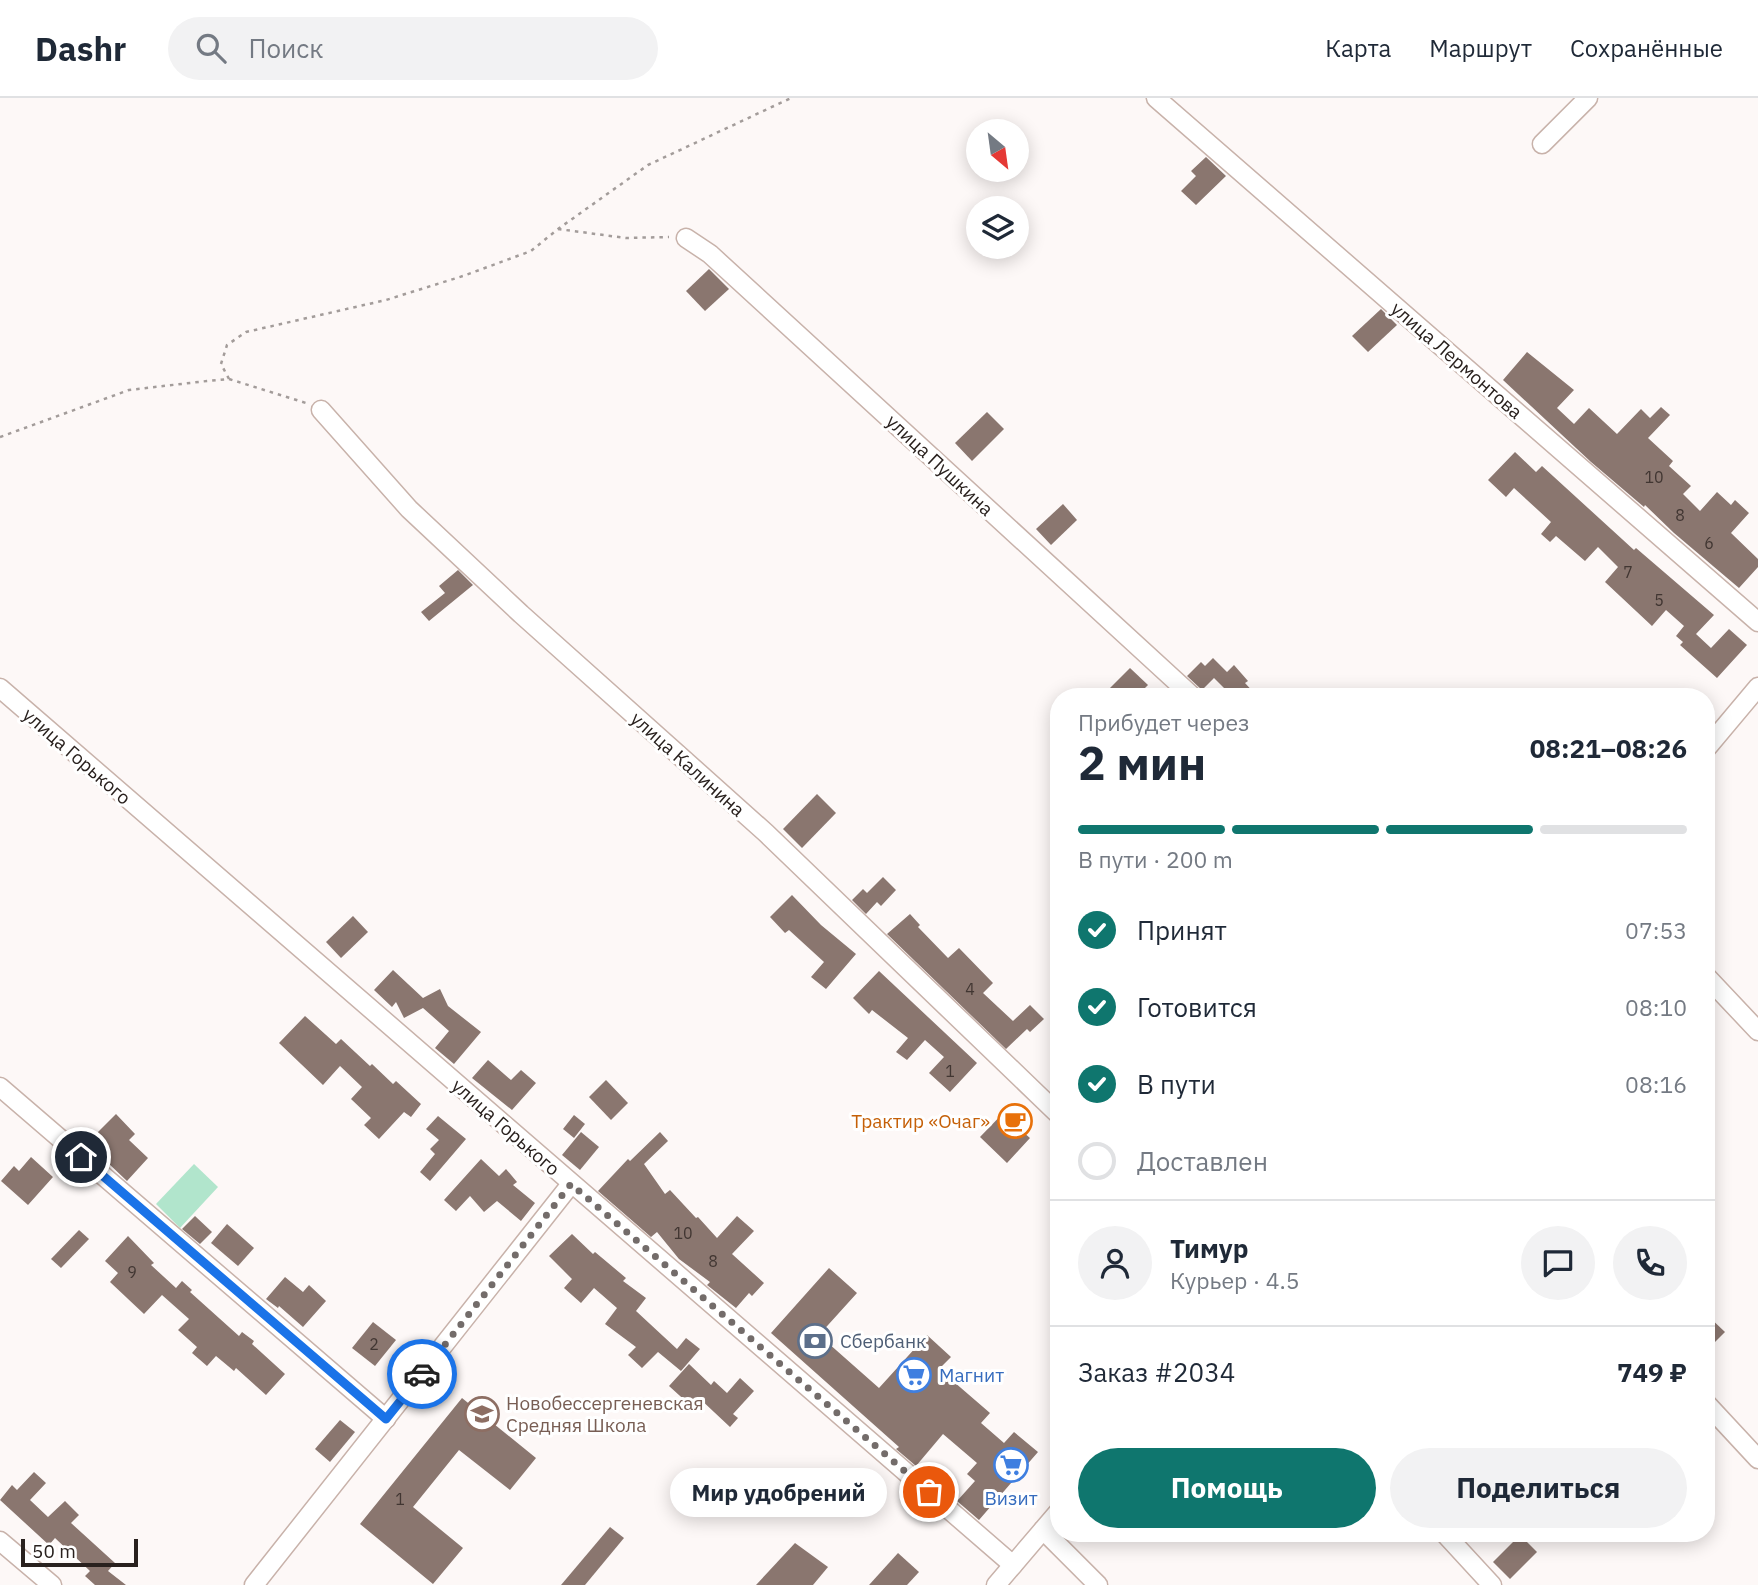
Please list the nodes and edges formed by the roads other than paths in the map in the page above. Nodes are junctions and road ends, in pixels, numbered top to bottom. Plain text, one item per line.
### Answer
1 (1156, 98) edge
2 (1588, 98) edge
3 (1542, 144) dead end
4 (686, 238) road end
5 (321, 410) road end
6 (1758, 622) edge
7 (1758, 687) edge
8 (0, 688) edge
9 (1183, 688) edge
10 (1715, 738) edge
11 (1715, 986) edge
12 (1758, 1031) edge
13 (0, 1087) edge
14 (1050, 1106) edge
15 (571, 1184) junction
16 (1715, 1413) edge
17 (386, 1419) junction
18 (1758, 1459) edge
19 (1050, 1522) edge
20 (1043, 1530) junction
21 (1050, 1537) edge
22 (0, 1541) edge
23 (1055, 1542) edge
24 (1452, 1542) edge
25 (1013, 1565) junction
26 (52, 1585) edge
27 (254, 1585) edge
28 (996, 1585) edge
29 (1098, 1585) edge
30 (1492, 1585) edge

1 - 6 street, улица Лермонтова
2 - 3 street
4 - 9 street, улица Пушкина
5 - 14 street, улица Калинина
7 - 10 street
8 - 15 street, улица Горького
11 - 12 street
13 - 17 street
15 - 17 street
15 - 25 street, улица Горького
16 - 18 street
17 - 27 street
19 - 20 street
20 - 21 street
20 - 25 street
22 - 26 street
23 - 29 street
24 - 30 street
25 - 28 street

